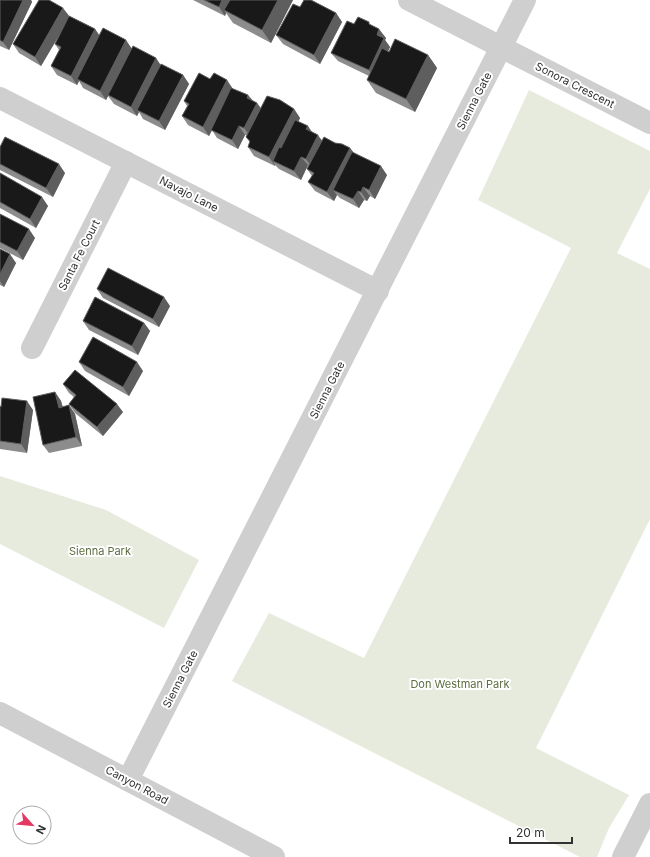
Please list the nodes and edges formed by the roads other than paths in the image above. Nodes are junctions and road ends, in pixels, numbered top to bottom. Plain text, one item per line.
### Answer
1 (409, 0) edge
2 (525, 0) edge
3 (501, 48) junction
4 (0, 98) edge
5 (650, 123) edge
6 (126, 162) junction
7 (378, 291) junction
8 (32, 348) dead end
9 (0, 713) edge
10 (128, 780) junction
11 (650, 804) edge
12 (274, 857) edge
13 (623, 857) edge

1 - 3 street, Sonora Crescent
2 - 3 street, Sienna Gate
3 - 5 street, Sonora Crescent
3 - 7 street, Sienna Gate
4 - 6 street, Navajo Lane
6 - 7 street, Navajo Lane
6 - 8 street, Santa Fe Court
7 - 10 street, Sienna Gate
9 - 10 street, Canyon Road
10 - 12 street, Canyon Road
11 - 13 street

